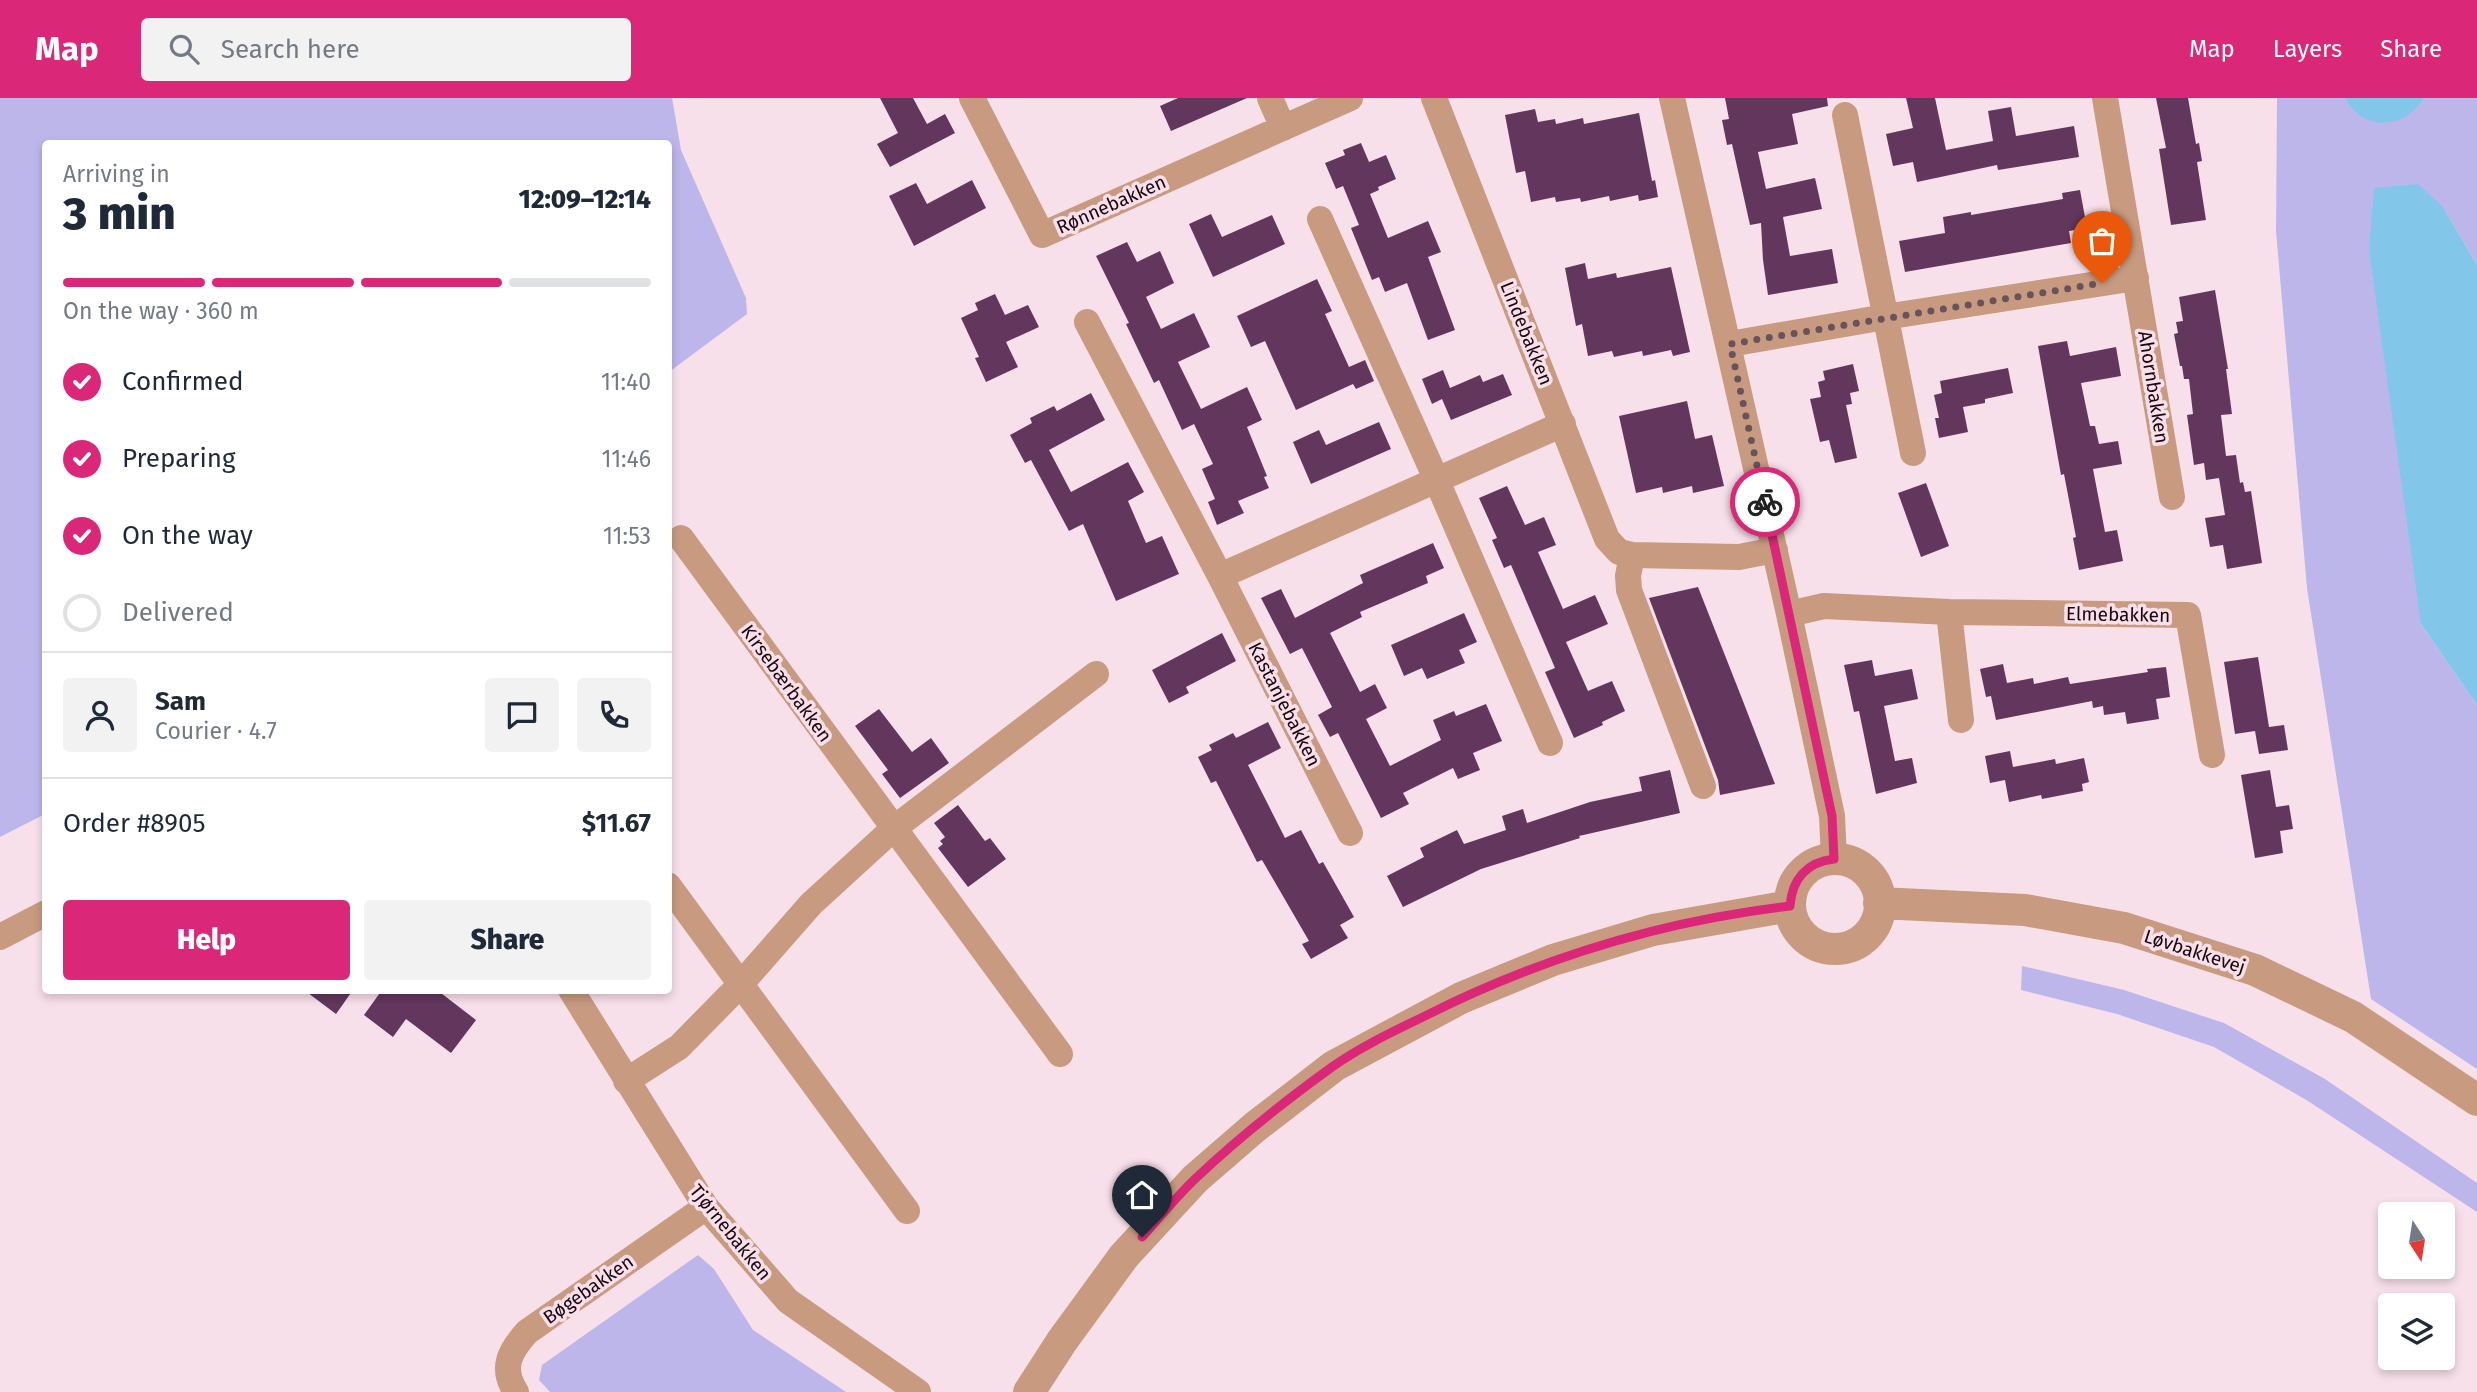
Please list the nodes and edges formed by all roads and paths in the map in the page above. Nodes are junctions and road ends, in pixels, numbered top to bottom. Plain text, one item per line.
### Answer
1 (972, 98) edge
2 (1270, 98) edge
3 (1350, 98) edge
4 (1434, 98) edge
5 (1672, 98) edge
6 (2105, 98) edge
7 (1845, 115) dead end
8 (1283, 128) junction
9 (1320, 219) dead end
10 (2136, 278) junction
11 (1885, 317) junction
12 (1087, 322) dead end
13 (1730, 344) junction
14 (1563, 424) junction
15 (1913, 453) dead end
16 (1437, 481) junction
17 (2172, 497) dead end
18 (681, 538) dead end
19 (1775, 550) junction
20 (1632, 555) junction
21 (1220, 576) junction
22 (1949, 612) junction
23 (1789, 614) junction
24 (1096, 674) dead end
25 (1961, 720) dead end
26 (1550, 743) dead end
27 (2212, 755) dead end
28 (1703, 786) dead end
29 (893, 828) junction
30 (1350, 833) dead end
31 (1834, 859) junction
32 (672, 891) edge
33 (1879, 903) junction
34 (1790, 906) junction
35 (42, 915) edge
36 (0, 937) edge
37 (740, 985) junction
38 (573, 994) edge
39 (1060, 1054) dead end
40 (626, 1081) junction
41 (2477, 1100) edge
42 (706, 1208) junction
43 (907, 1211) dead end
44 (516, 1392) edge
45 (918, 1392) edge
46 (1029, 1392) edge

1 - 8 street, Rønnebakken
2 - 8 street
3 - 8 street, Rønnebakken
4 - 14 street, Lindebakken
5 - 13 street
6 - 10 street, Ahornbakken
7 - 11 street
9 - 16 street
10 - 11 street
10 - 17 street, Ahornbakken
11 - 13 street
11 - 15 street
12 - 21 street, Kastanjebakken
13 - 19 street
14 - 16 street
14 - 20 street, Lindebakken
16 - 21 street
16 - 26 street
18 - 29 street, Kirsebærbakken
19 - 20 street
19 - 23 street
20 - 28 street
21 - 30 street, Kastanjebakken
22 - 23 street, Elmebakken
22 - 25 street
22 - 27 street, Elmebakken
23 - 31 street
24 - 29 street
29 - 37 street
29 - 39 street, Kirsebærbakken
31 - 33 street
31 - 34 street
32 - 37 street
33 - 34 street
33 - 41 street, Løvbakkevej
34 - 46 street
35 - 36 street
37 - 40 street
37 - 43 street
38 - 40 street, Tjørnebakken
40 - 42 street, Tjørnebakken
42 - 44 street, Bøgebakken
42 - 45 street, Tjørnebakken

